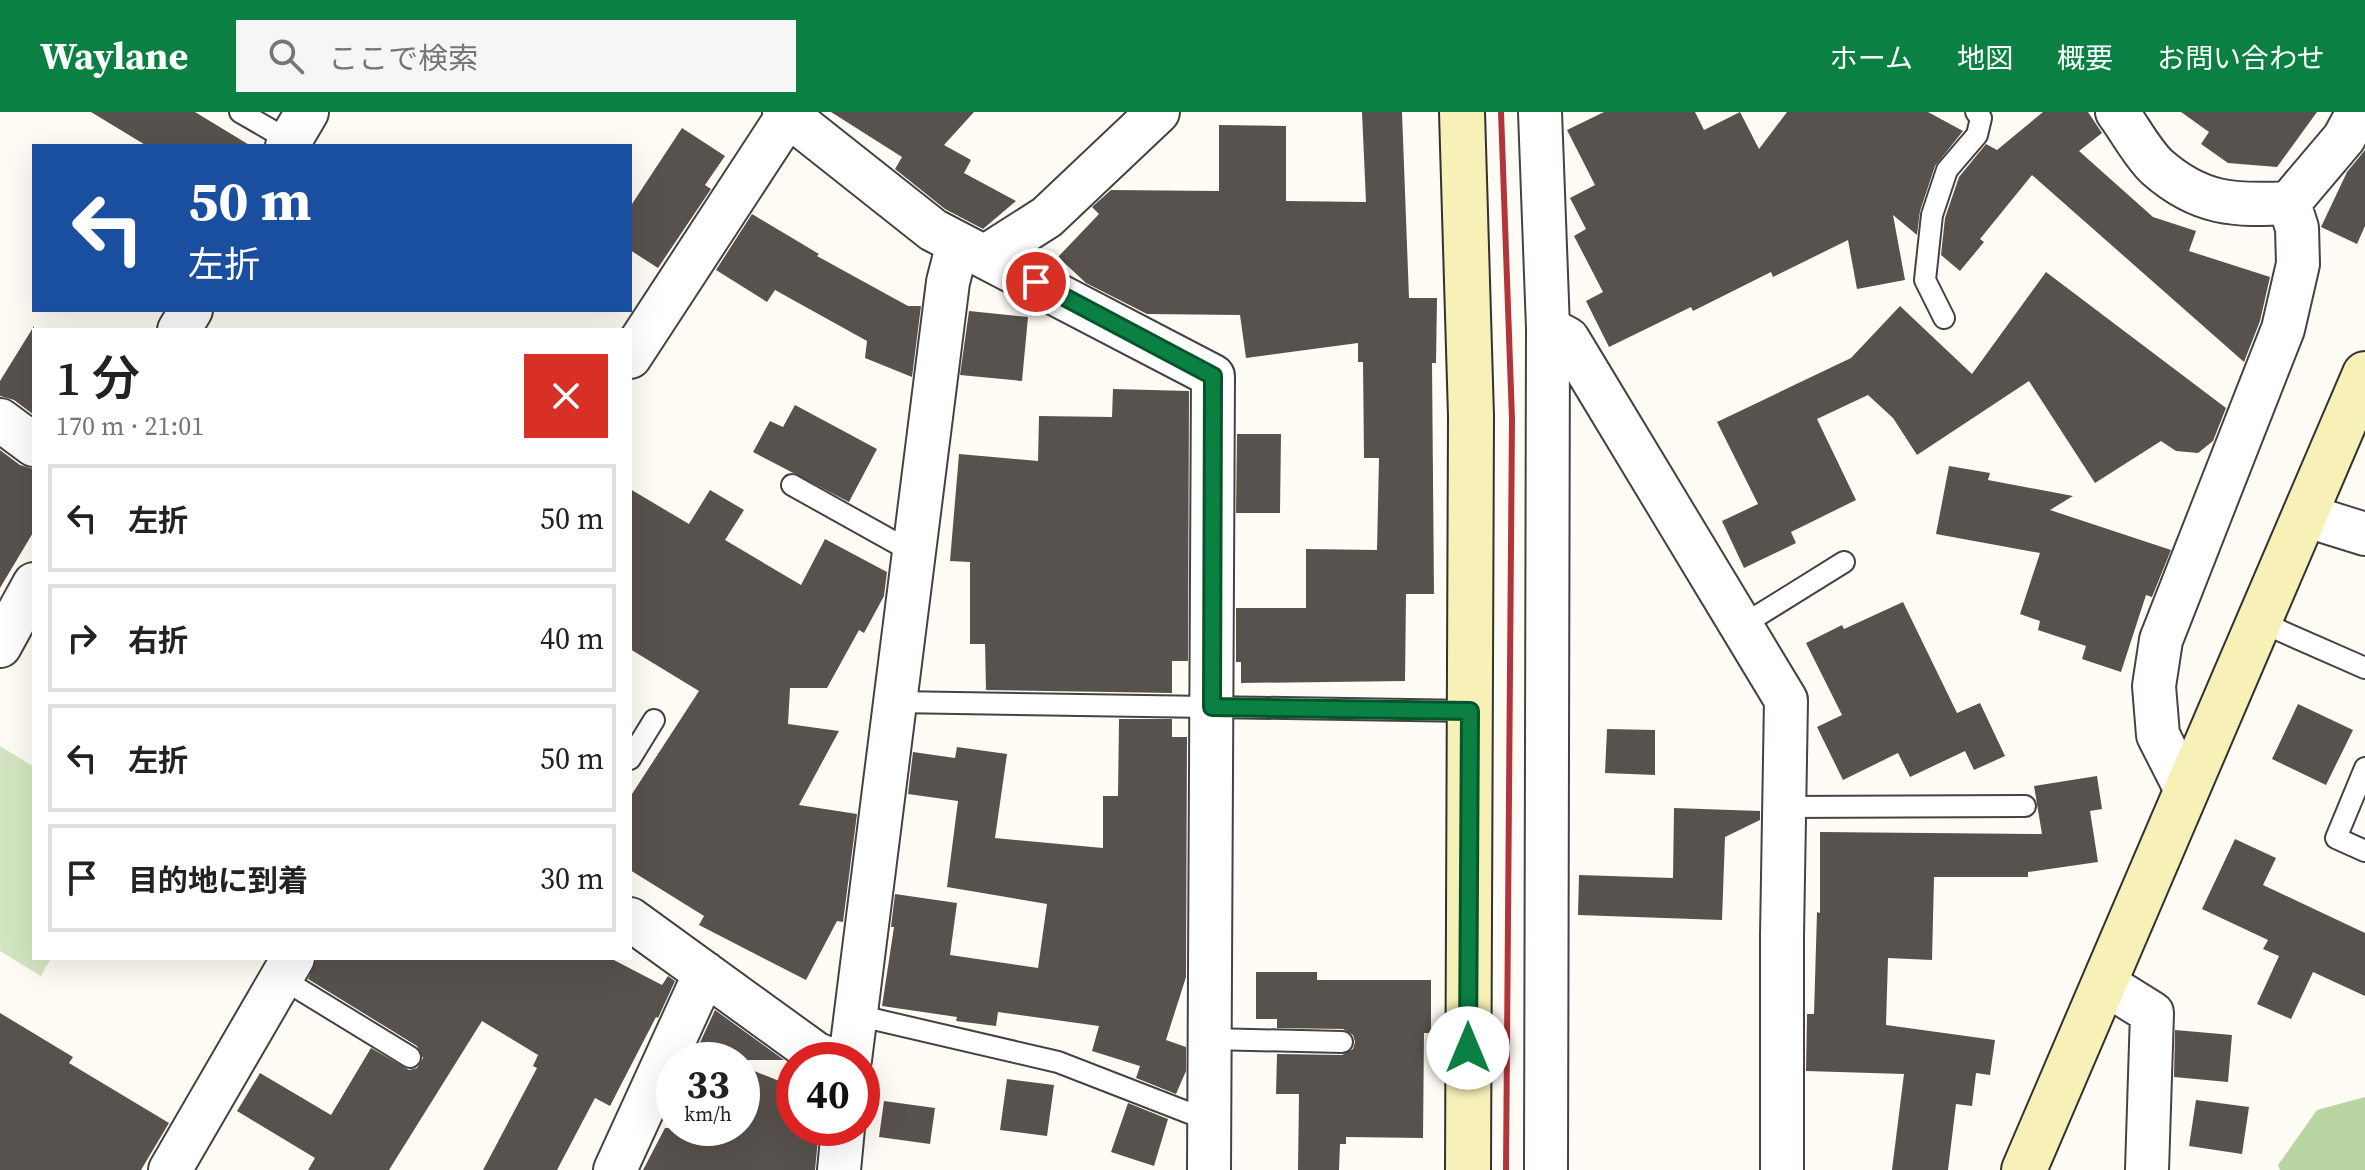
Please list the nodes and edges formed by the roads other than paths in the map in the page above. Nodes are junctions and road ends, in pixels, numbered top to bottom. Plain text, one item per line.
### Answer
1 (240, 112) edge
2 (1158, 112) edge
3 (1462, 112) edge
4 (1540, 112) edge
5 (1976, 112) edge
6 (2117, 112) edge
7 (2358, 112) edge
8 (786, 114) edge
9 (295, 133) edge
10 (2289, 203) junction
11 (972, 249) junction
12 (1944, 318) dead end
13 (1548, 328) junction
14 (632, 354) edge
15 (2365, 374) edge
16 (0, 420) edge
17 (32, 444) edge
18 (792, 485) dead end
19 (2304, 515) junction
20 (2365, 534) edge
21 (914, 553) junction
22 (1844, 562) dead end
23 (32, 588) edge
24 (2258, 621) junction
25 (1741, 626) junction
26 (0, 646) edge
27 (2365, 668) edge
28 (895, 702) junction
29 (1212, 707) junction
30 (1470, 711) junction
31 (654, 720) dead end
32 (632, 756) edge
33 (2365, 768) edge
34 (2186, 790) junction
35 (2025, 806) dead end
36 (1784, 807) junction
37 (2365, 851) edge
38 (632, 920) edge
39 (287, 968) edge
40 (705, 973) junction
41 (2104, 983) junction
42 (856, 1015) junction
43 (1210, 1039) junction
44 (800, 1042) edge
45 (852, 1042) edge
46 (1342, 1042) dead end
47 (410, 1057) dead end
48 (1210, 1121) junction
49 (841, 1146) edge
50 (170, 1170) edge
51 (615, 1170) edge
52 (839, 1170) edge
53 (1209, 1170) edge
54 (1468, 1170) edge
55 (1546, 1170) edge
56 (1782, 1170) edge
57 (2024, 1170) edge
58 (2147, 1170) edge

1 - 9 lane
2 - 11 street
3 - 30 street
4 - 13 street
5 - 12 lane
6 - 10 street
7 - 10 street
8 - 11 street
8 - 14 street
10 - 34 street
11 - 21 street
11 - 29 street
13 - 25 street
13 - 55 street
15 - 19 street
16 - 17 street
18 - 21 lane
19 - 20 street
19 - 24 street
21 - 28 street
22 - 25 lane
23 - 26 street
24 - 27 lane
24 - 34 street
25 - 36 street
28 - 29 lane
28 - 42 street
29 - 30 lane
29 - 43 street
30 - 54 street
31 - 32 lane
33 - 37 lane
34 - 41 street
35 - 36 lane
36 - 56 street
38 - 40 street
39 - 47 lane
39 - 50 street
40 - 44 street
40 - 51 street
41 - 57 street
41 - 58 street
42 - 45 street
42 - 48 lane
43 - 46 lane
43 - 48 street
48 - 53 street
49 - 52 street

